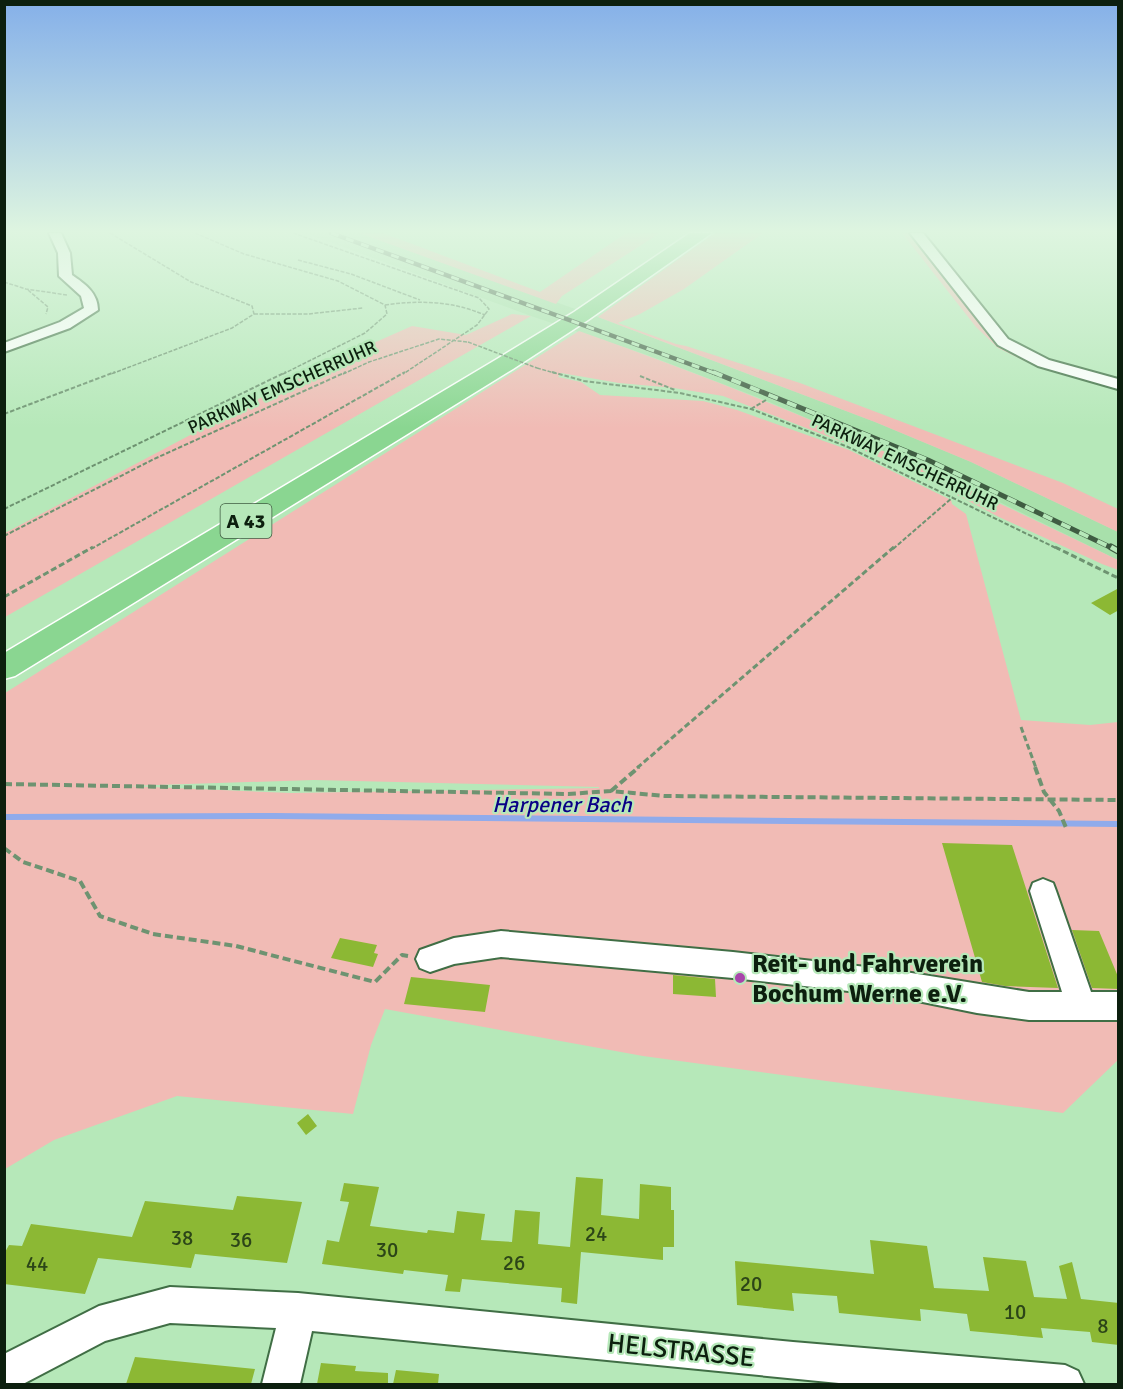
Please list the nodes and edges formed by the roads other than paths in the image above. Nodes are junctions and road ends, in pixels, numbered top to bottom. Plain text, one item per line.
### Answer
1 (89, 298) edge
2 (583, 298) edge
3 (608, 298) edge
4 (968, 298) edge
5 (4, 348) edge
6 (1119, 384) edge
7 (4, 645) edge
8 (4, 668) edge
9 (1043, 891) dead end
10 (430, 959) road end
11 (1081, 1006) junction
12 (1119, 1006) edge
13 (298, 1311) junction
14 (4, 1374) edge
15 (281, 1384) edge
16 (1065, 1384) edge

1 - 5 street
2 - 7 highway, A 43
3 - 8 highway, A 43
4 - 6 street
9 - 11 street
10 - 11 street
11 - 12 street
13 - 14 street, HELSTRASSE
13 - 15 street
13 - 16 street, HELSTRASSE

